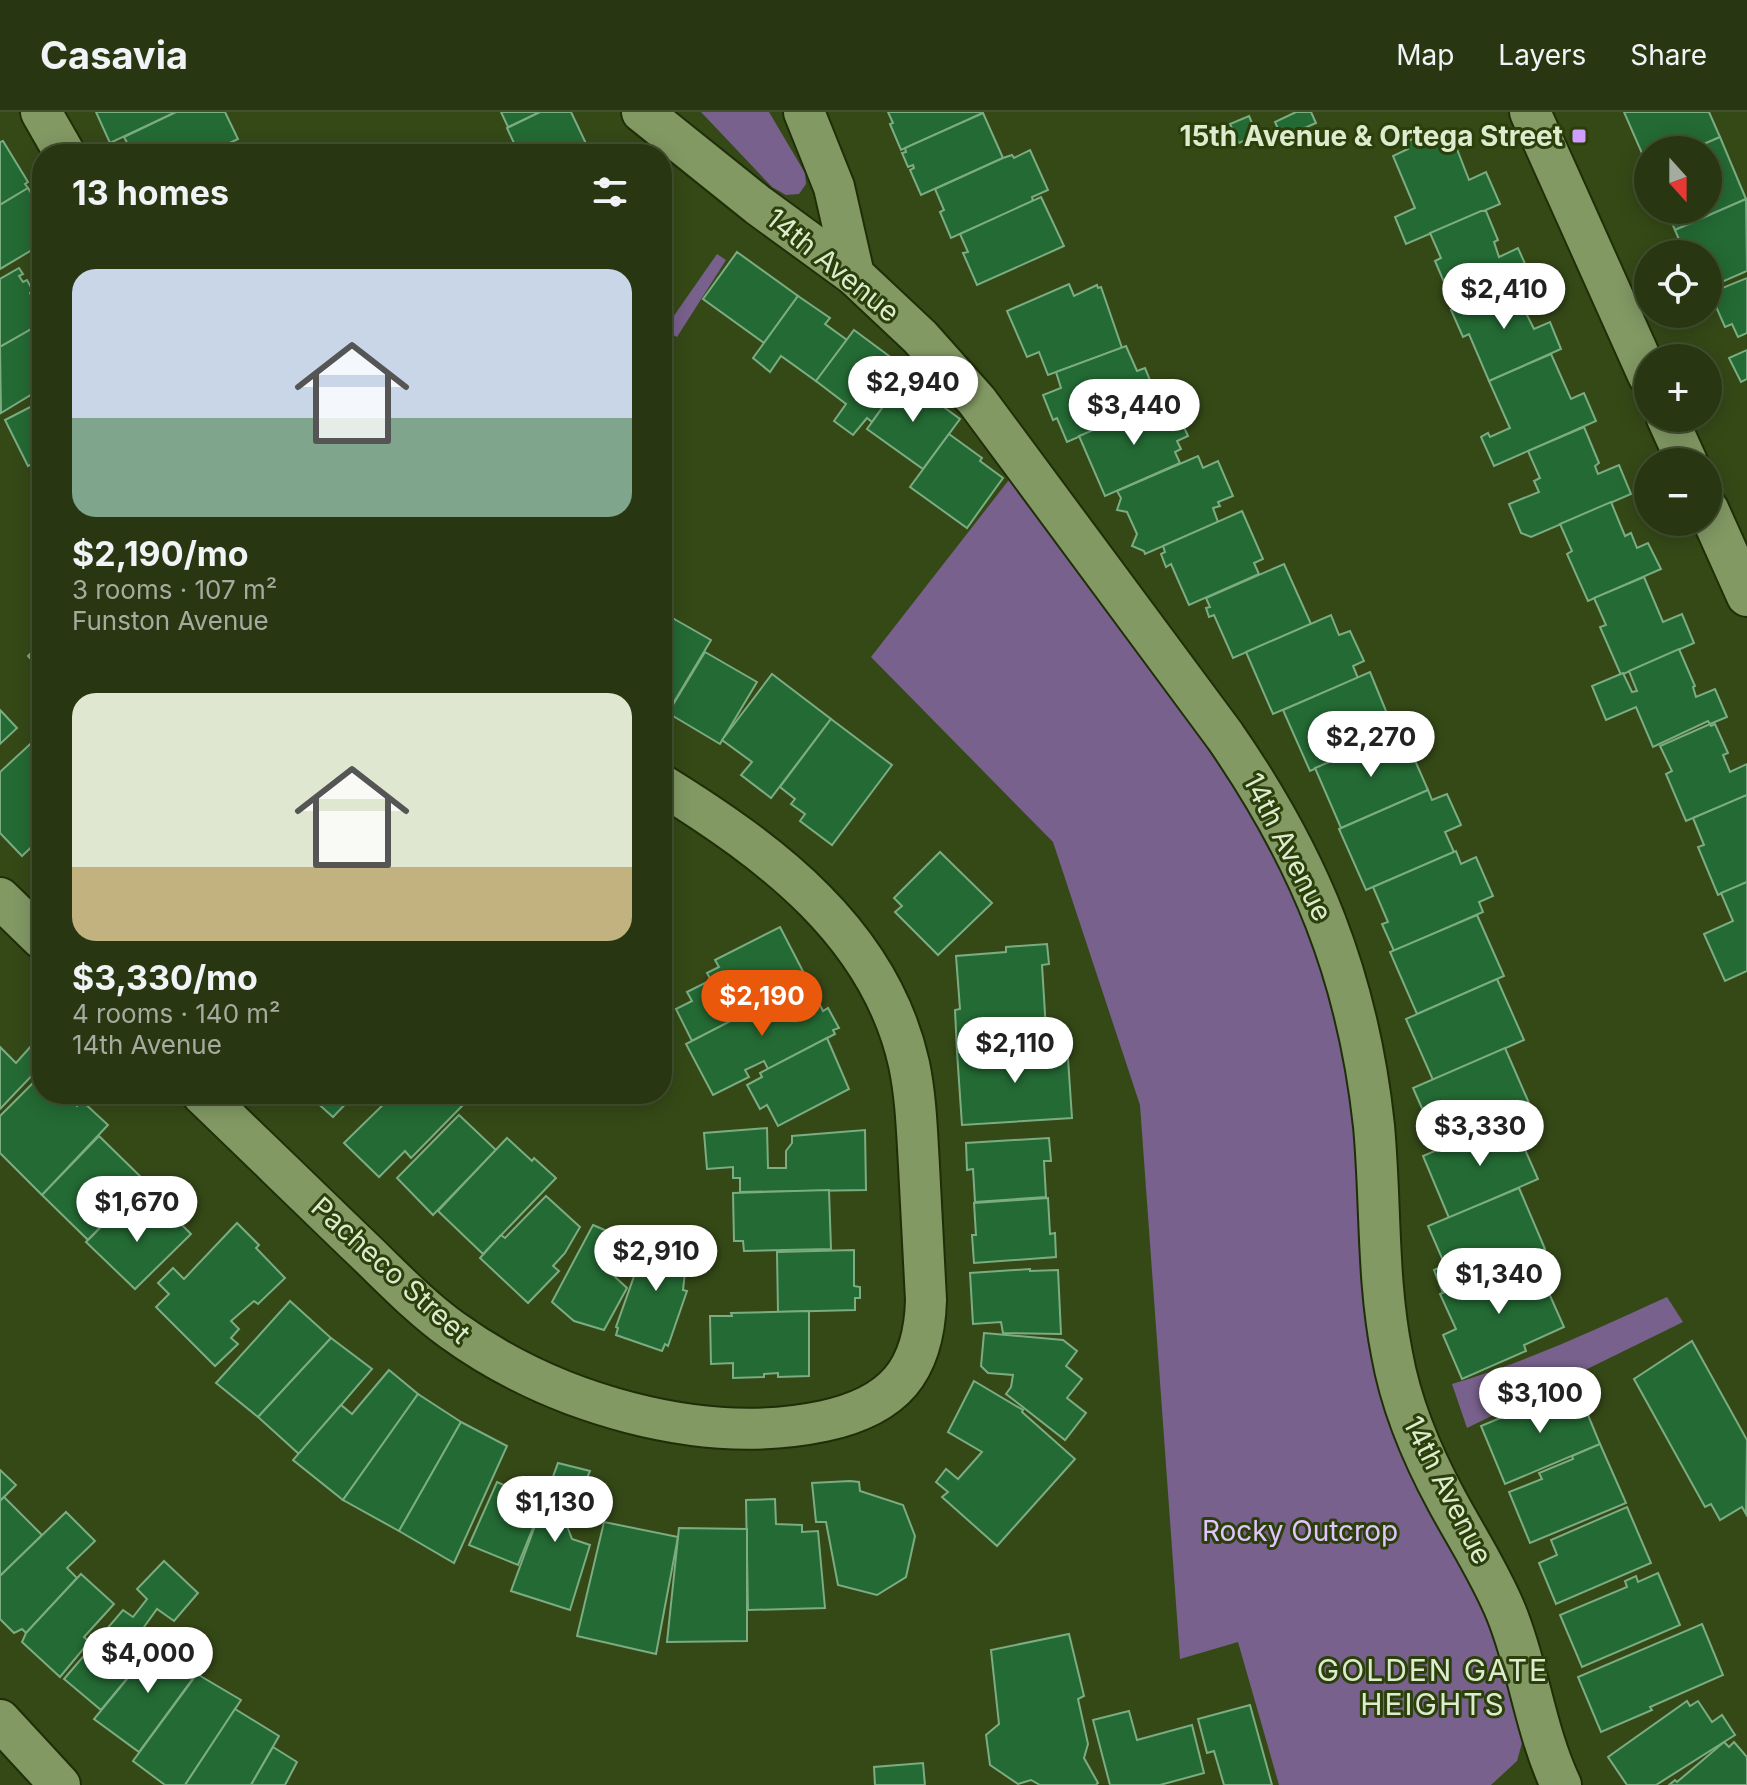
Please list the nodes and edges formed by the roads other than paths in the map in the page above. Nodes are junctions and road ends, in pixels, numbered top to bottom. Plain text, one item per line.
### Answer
1 (41, 112) edge
2 (642, 112) edge
3 (804, 112) edge
4 (1530, 112) edge
5 (59, 144) edge
6 (854, 275) junction
7 (1634, 344) edge
8 (1720, 536) edge
9 (1747, 596) edge
10 (672, 792) edge
11 (0, 898) edge
12 (32, 922) edge
13 (212, 1104) edge
14 (0, 1720) edge
15 (1555, 1784) edge
16 (60, 1785) edge

1 - 5 street
2 - 6 street, 14th Avenue
3 - 6 street
4 - 7 street
6 - 15 street, 14th Avenue
8 - 9 street
10 - 13 street, Pacheco Street
11 - 12 street
14 - 16 street

